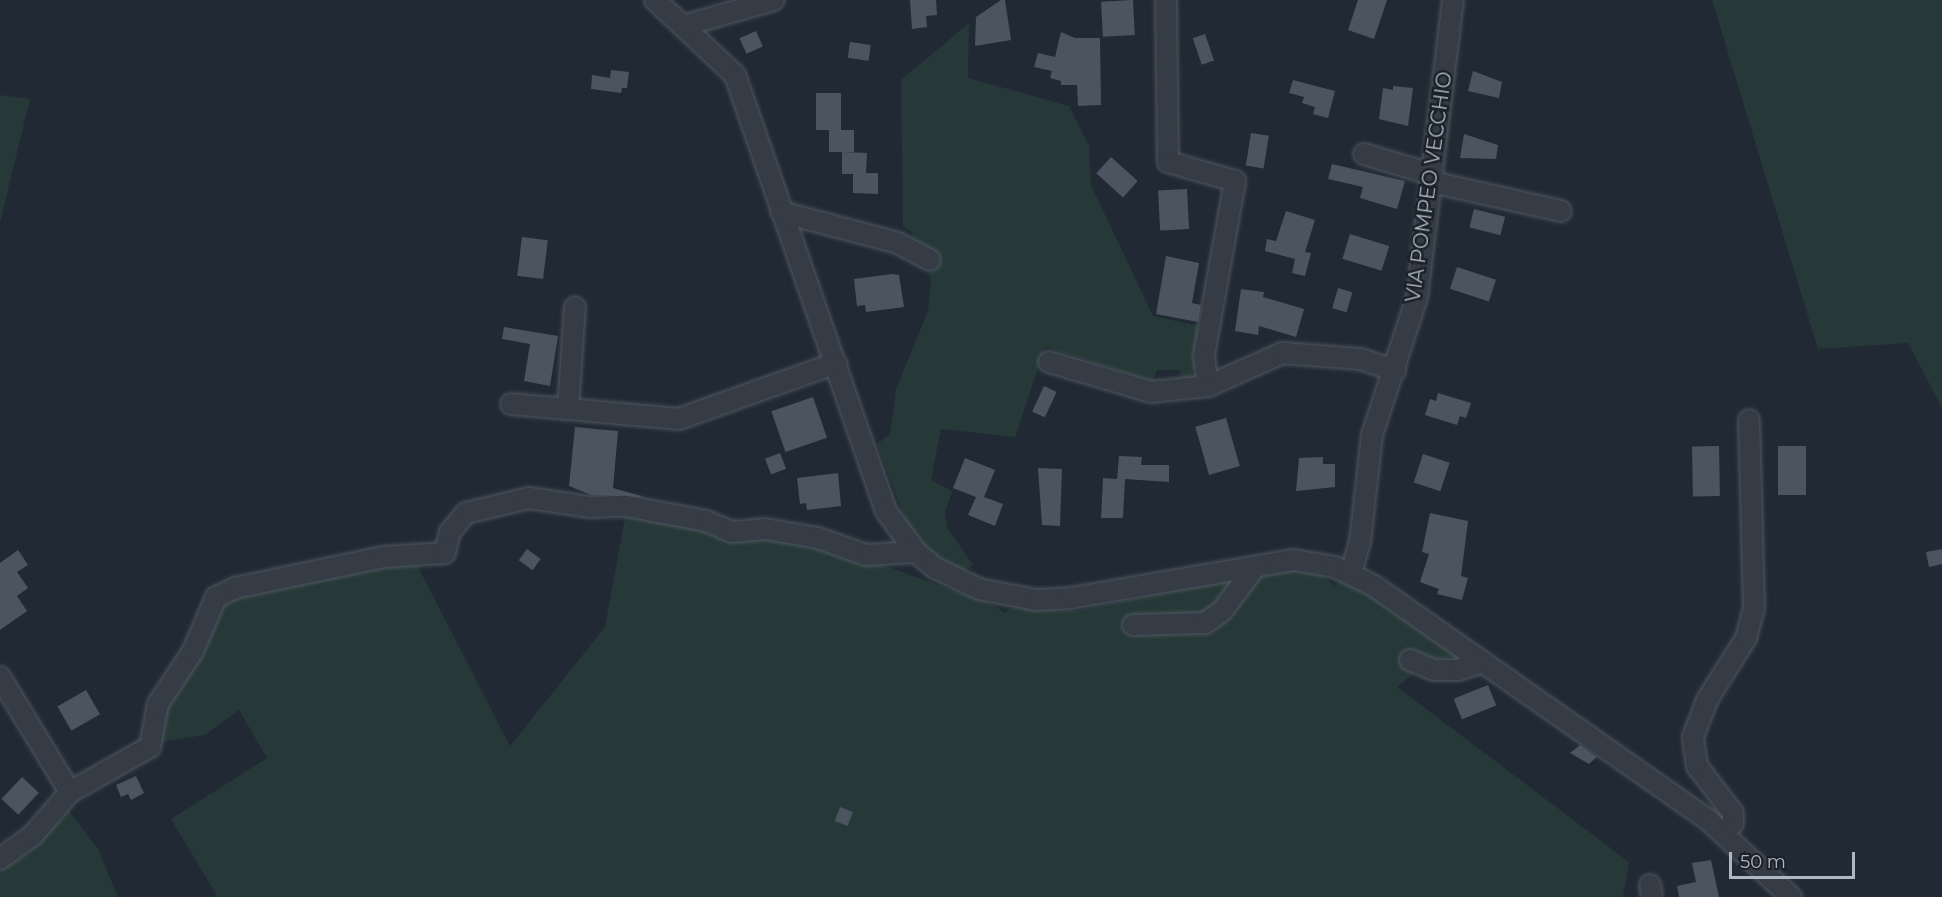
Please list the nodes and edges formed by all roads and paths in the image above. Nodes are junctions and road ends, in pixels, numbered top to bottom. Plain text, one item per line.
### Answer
1 (655, 0) edge
2 (774, 0) edge
3 (1166, 0) edge
4 (1453, 0) edge
5 (686, 26) junction
6 (1364, 154) dead end
7 (1432, 178) junction
8 (1561, 211) dead end
9 (781, 212) junction
10 (930, 260) dead end
11 (575, 307) dead end
12 (1049, 362) dead end
13 (836, 363) junction
14 (1395, 371) junction
15 (1208, 386) junction
16 (511, 404) dead end
17 (568, 409) junction
18 (1749, 420) dead end
19 (916, 552) junction
20 (1255, 567) junction
21 (1358, 577) junction
22 (1133, 625) dead end
23 (1410, 660) dead end
24 (1483, 662) junction
25 (0, 677) edge
26 (70, 792) junction
27 (1724, 833) junction
28 (0, 859) edge
29 (1791, 897) edge

1 - 5 street
2 - 5 street
3 - 15 street
4 - 7 street, VIA POMPEO VECCHIO
5 - 9 street
6 - 7 street
7 - 8 street
7 - 14 street, VIA POMPEO VECCHIO
9 - 10 street
9 - 13 street
11 - 17 street
12 - 15 street
13 - 17 street
13 - 19 street
14 - 15 street
14 - 21 street, VIA POMPEO VECCHIO
16 - 17 street
18 - 27 street
19 - 20 street
19 - 26 street
20 - 21 street
20 - 22 street
21 - 24 street
23 - 24 street
24 - 27 street
25 - 26 street
26 - 28 street
27 - 29 street

